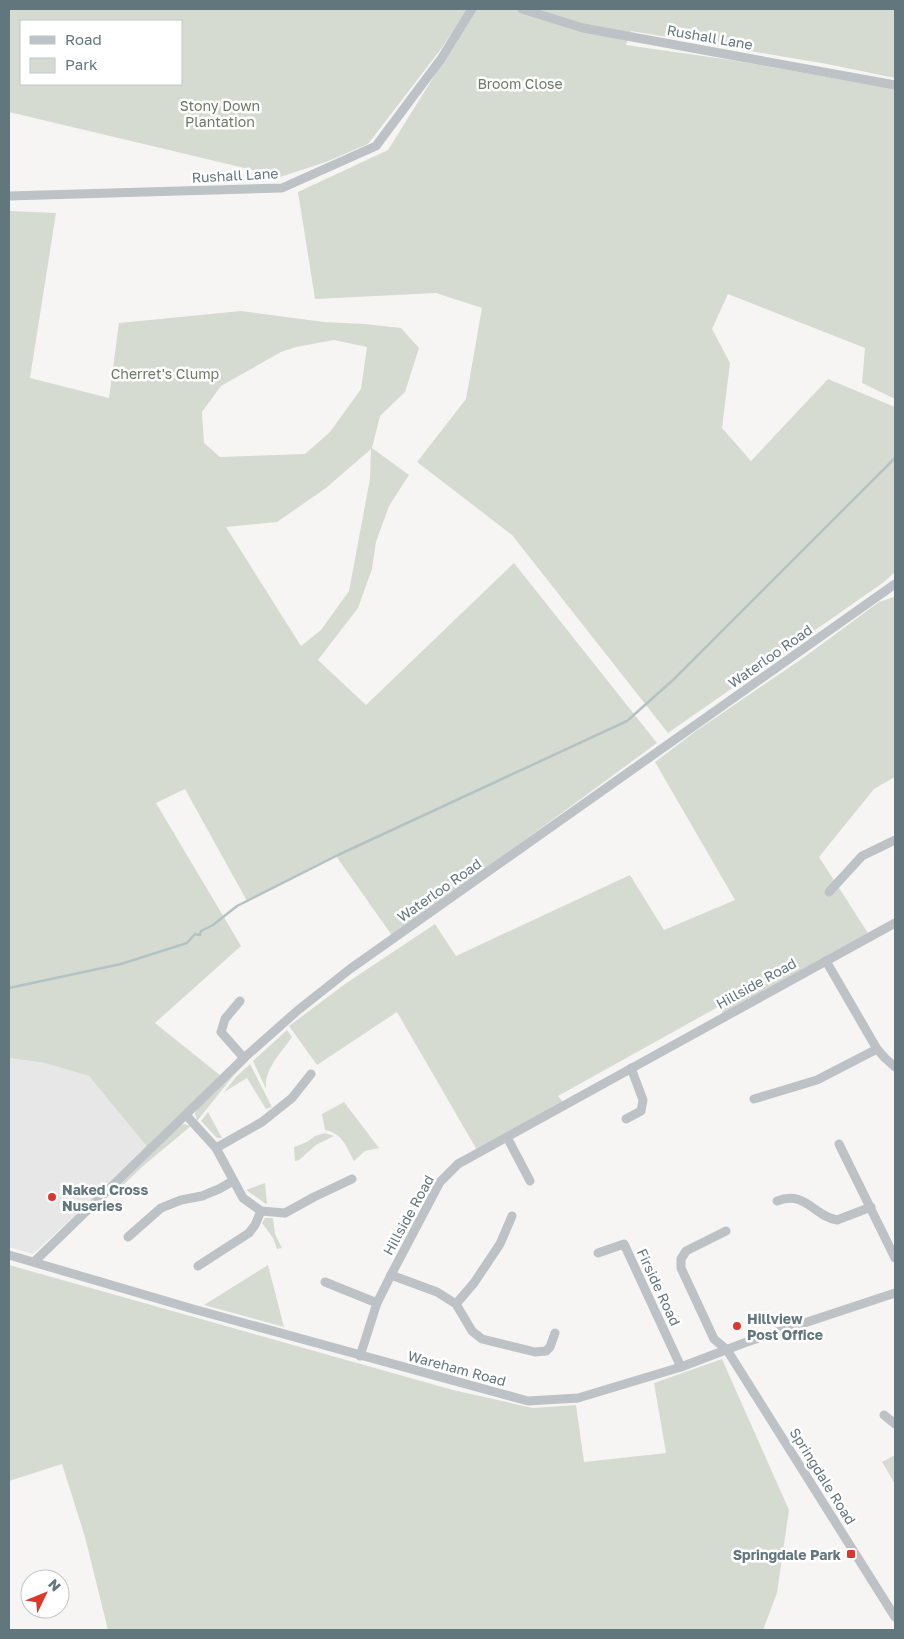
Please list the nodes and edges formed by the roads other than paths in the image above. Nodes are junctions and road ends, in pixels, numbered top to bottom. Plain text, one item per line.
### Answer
1 (472, 9) edge
2 (522, 9) edge
3 (895, 85) edge
4 (9, 196) edge
5 (895, 585) edge
6 (895, 840) edge
7 (829, 892) dead end
8 (895, 923) edge
9 (826, 961) junction
10 (240, 1002) dead end
11 (877, 1049) junction
12 (244, 1058) junction
13 (895, 1067) edge
14 (631, 1068) junction
15 (311, 1074) dead end
16 (754, 1099) dead end
17 (186, 1115) junction
18 (626, 1119) dead end
19 (507, 1137) junction
20 (844, 1147) dead end
21 (216, 1148) junction
22 (352, 1179) dead end
23 (233, 1181) junction
24 (530, 1181) dead end
25 (777, 1200) dead end
26 (872, 1207) junction
27 (261, 1211) junction
28 (512, 1216) dead end
29 (726, 1231) dead end
30 (128, 1237) dead end
31 (598, 1253) dead end
32 (9, 1255) edge
33 (895, 1258) edge
34 (34, 1262) junction
35 (198, 1266) dead end
36 (391, 1275) junction
37 (325, 1282) dead end
38 (895, 1293) edge
39 (377, 1303) junction
40 (456, 1304) junction
41 (555, 1333) dead end
42 (727, 1350) junction
43 (360, 1356) junction
44 (681, 1367) junction
45 (884, 1416) dead end
46 (895, 1424) edge
47 (895, 1617) edge

1 - 4 street, Rushall Lane
2 - 3 street, Rushall Lane
5 - 12 street, Waterloo Road
6 - 7 street
8 - 9 street, Hillside Road
9 - 11 street
9 - 14 street, Hillside Road
10 - 12 street
11 - 13 street
11 - 16 street
12 - 17 street, Waterloo Road
14 - 18 street
14 - 19 street, Hillside Road
15 - 21 street
17 - 21 street
17 - 34 street, Waterloo Road
19 - 24 street
19 - 36 street, Hillside Road
20 - 26 street
21 - 23 street
22 - 27 street
23 - 27 street
23 - 30 street
25 - 26 street
26 - 33 street
27 - 35 street
28 - 40 street
29 - 42 street, Springdale Road
31 - 44 street, Firside Road
32 - 34 street, Wareham Road
34 - 43 street, Wareham Road
36 - 39 street, Hillside Road
36 - 40 street
37 - 39 street
38 - 42 street, Wareham Road
39 - 43 street, Hillside Road
40 - 41 street
42 - 44 street, Wareham Road
42 - 47 street, Springdale Road
43 - 44 street, Wareham Road
45 - 46 street

